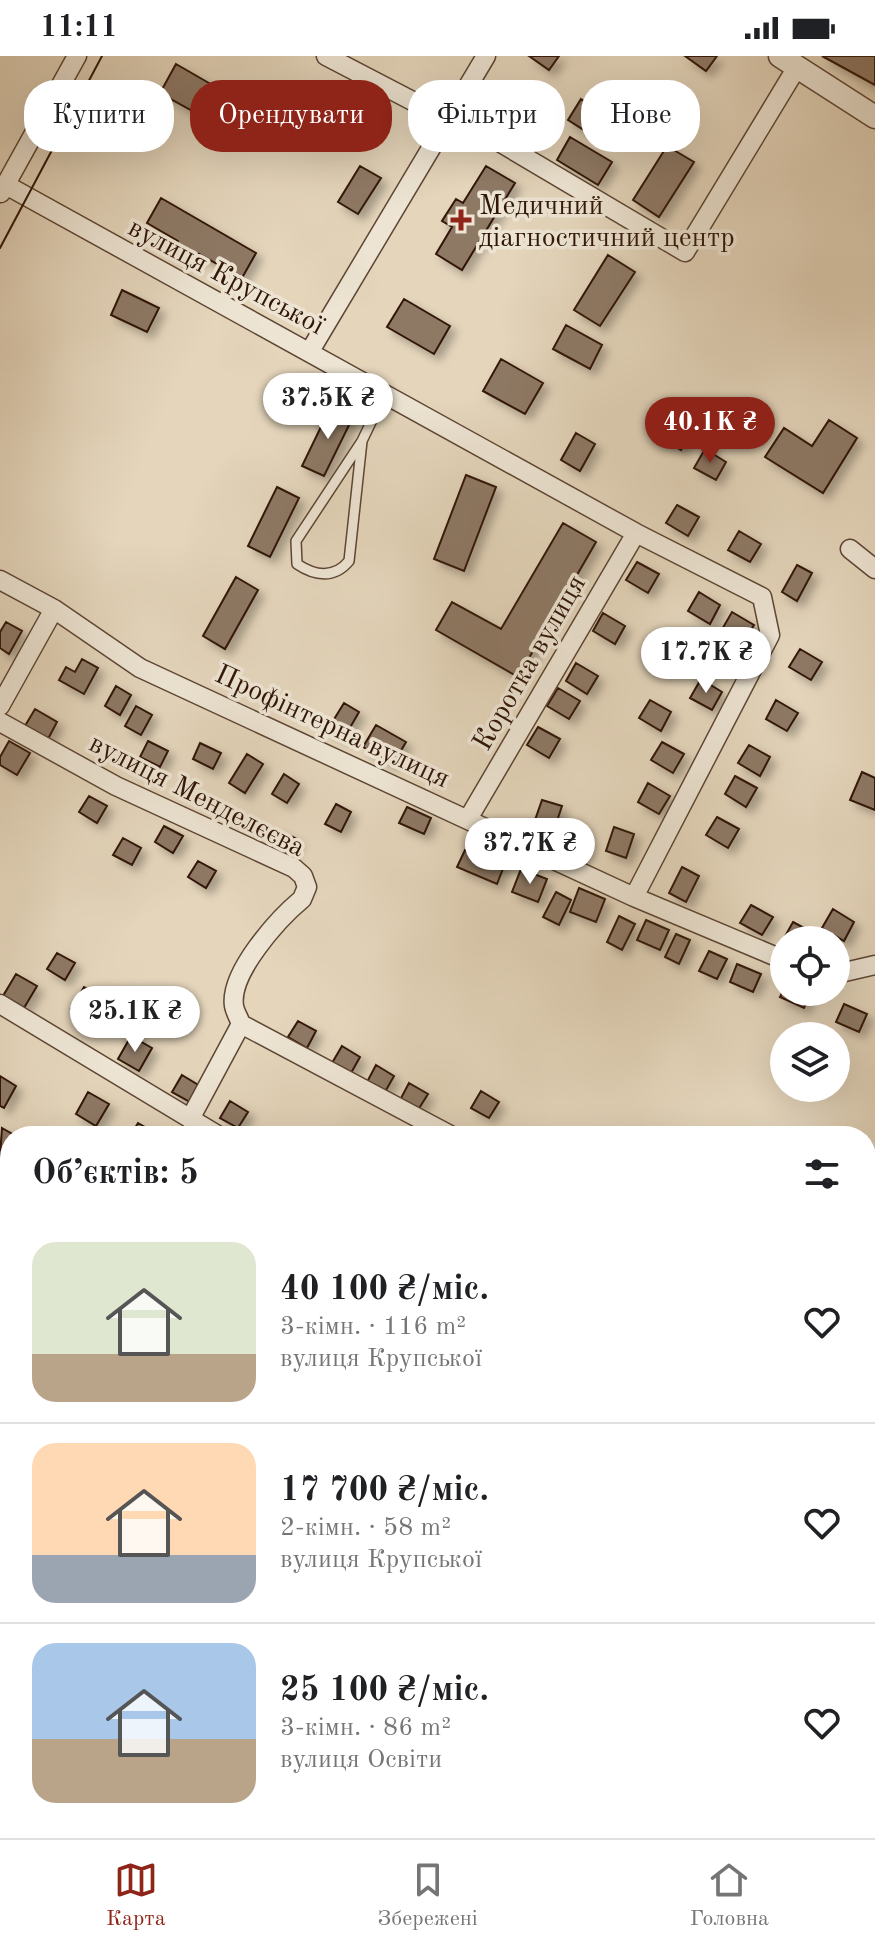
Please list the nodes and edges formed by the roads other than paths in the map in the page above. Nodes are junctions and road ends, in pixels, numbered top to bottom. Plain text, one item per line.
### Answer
1 (77, 56) edge
2 (326, 56) edge
3 (486, 56) edge
4 (788, 62) edge
5 (472, 80) edge
6 (408, 99) edge
7 (875, 117) edge
8 (430, 152) edge
9 (517, 152) edge
10 (3, 191) edge
11 (310, 351) junction
12 (384, 395) junction
13 (362, 441) junction
14 (636, 533) junction
15 (850, 549) dead end
16 (875, 569) edge
17 (0, 580) edge
18 (54, 609) junction
19 (0, 706) edge
20 (0, 722) edge
21 (468, 819) junction
22 (634, 897) junction
23 (770, 954) edge
24 (875, 965) edge
25 (850, 971) edge
26 (0, 1004) edge
27 (241, 1024) junction
28 (190, 1119) junction
29 (202, 1126) edge
30 (433, 1126) edge

1 - 10 street
2 - 6 street
3 - 5 street
4 - 7 street
4 - 9 street
8 - 11 street
10 - 11 street, вулиця Крупської
11 - 12 street, вулиця Крупської
12 - 13 lane
12 - 14 street, вулиця Крупської
13 - 13 lane
14 - 21 street, Коротка вулиця
14 - 22 street, вулиця Крупської
15 - 16 street
17 - 18 street, Профінтерна вулиця
18 - 19 street
18 - 21 street, Профінтерна вулиця
20 - 27 street, вулиця Менделєєва
21 - 22 street, Профінтерна вулиця
22 - 23 street, Профінтерна вулиця
24 - 25 street
26 - 28 street
27 - 28 street
27 - 30 street
28 - 29 street

